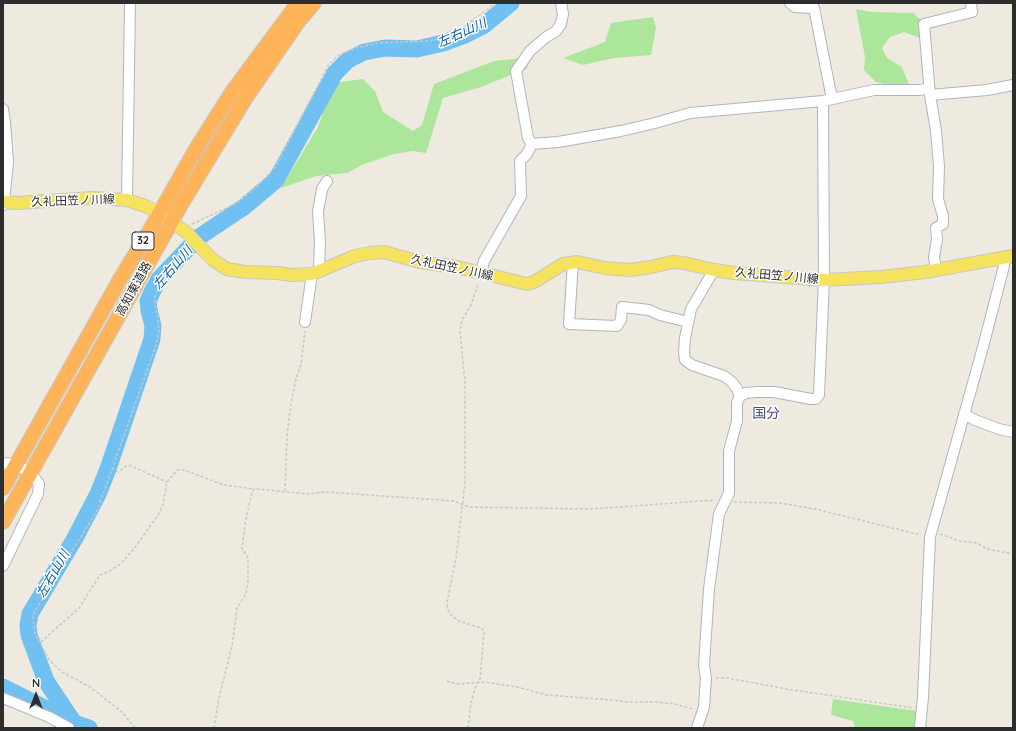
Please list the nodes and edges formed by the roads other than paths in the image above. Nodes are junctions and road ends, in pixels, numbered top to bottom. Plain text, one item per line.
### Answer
1 (130, 3) edge
2 (298, 3) edge
3 (314, 3) edge
4 (561, 3) edge
5 (790, 3) edge
6 (971, 3) edge
7 (1013, 85) edge
8 (930, 91) junction
9 (828, 100) junction
10 (3, 109) edge
11 (532, 144) junction
12 (327, 181) dead end
13 (126, 200) junction
14 (4, 203) edge
15 (160, 213) junction
16 (180, 228) junction
17 (1008, 257) edge
18 (573, 262) junction
19 (714, 270) junction
20 (936, 270) junction
21 (315, 272) junction
22 (481, 273) junction
23 (824, 280) junction
24 (305, 322) road end
25 (688, 322) junction
26 (740, 396) junction
27 (964, 414) junction
28 (1013, 432) edge
29 (9, 464) edge
30 (31, 473) junction
31 (3, 488) edge
32 (3, 522) edge
33 (3, 566) edge
34 (3, 698) edge
35 (69, 728) edge
36 (698, 728) edge
37 (920, 728) edge

1 - 13 street
2 - 15 highway, 高知東道路 / 32
3 - 16 highway, 高知東道路 / 32
4 - 11 street
5 - 9 street
6 - 8 street
7 - 8 street
8 - 9 street
8 - 20 street
9 - 11 street
9 - 23 street
10 - 14 street
11 - 22 street
12 - 21 street
13 - 14 main road, 久礼田笠ノ川線
13 - 15 main road, 久礼田笠ノ川線
15 - 16 main road, 久礼田笠ノ川線
15 - 29 highway, 高知東道路 / 32
16 - 21 main road, 久礼田笠ノ川線
16 - 30 highway, 高知東道路 / 32
17 - 20 main road, 久礼田笠ノ川線
17 - 27 street
18 - 19 main road, 久礼田笠ノ川線
18 - 22 main road, 久礼田笠ノ川線
18 - 25 street
19 - 23 main road, 久礼田笠ノ川線
19 - 25 street
20 - 23 main road, 久礼田笠ノ川線
21 - 22 main road, 久礼田笠ノ川線
21 - 24 street
23 - 26 street
25 - 26 street
26 - 36 street
27 - 28 street
27 - 37 street
29 - 30 street
29 - 31 highway, 高知東道路 / 32
30 - 32 highway, 高知東道路 / 32
30 - 33 street
34 - 35 street

